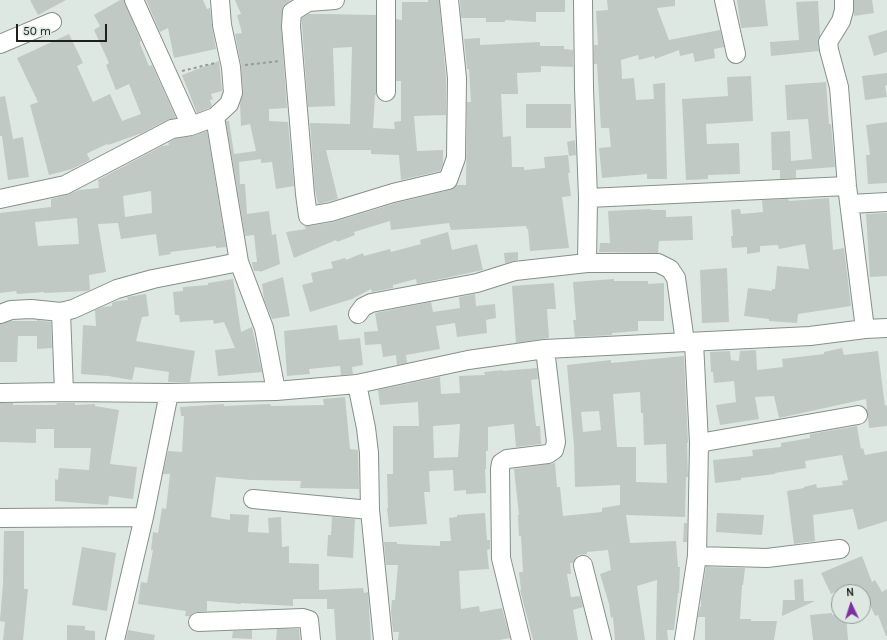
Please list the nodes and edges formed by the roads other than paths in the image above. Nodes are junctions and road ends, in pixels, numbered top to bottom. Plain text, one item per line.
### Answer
1 (134, 0) edge
2 (220, 0) edge
3 (335, 0) edge
4 (386, 0) edge
5 (449, 0) edge
6 (583, 0) edge
7 (724, 0) edge
8 (844, 0) edge
9 (52, 22) dead end
10 (0, 44) edge
11 (736, 54) dead end
12 (386, 92) dead end
13 (215, 117) junction
14 (191, 126) junction
15 (847, 186) junction
16 (588, 198) junction
17 (0, 199) edge
18 (887, 202) edge
19 (850, 204) junction
20 (238, 262) junction
21 (587, 263) junction
22 (61, 312) junction
23 (0, 314) edge
24 (358, 314) dead end
25 (887, 328) edge
26 (865, 329) junction
27 (690, 342) junction
28 (545, 349) junction
29 (357, 384) junction
30 (276, 390) junction
31 (64, 392) junction
32 (0, 393) edge
33 (170, 393) junction
34 (858, 415) dead end
35 (699, 443) junction
36 (253, 499) dead end
37 (370, 510) junction
38 (144, 517) junction
39 (0, 518) edge
40 (840, 549) dead end
41 (697, 556) junction
42 (583, 565) dead end
43 (198, 622) dead end
44 (115, 640) edge
45 (311, 640) edge
46 (382, 640) edge
47 (521, 640) edge
48 (602, 640) edge
49 (684, 640) edge

1 - 14 street
2 - 13 street
3 - 5 street
4 - 12 street
6 - 16 street
7 - 11 street
8 - 15 street
9 - 10 street
13 - 14 street
13 - 20 street
14 - 17 street
15 - 16 street
15 - 19 street
16 - 21 street
18 - 19 street
19 - 26 street
20 - 22 street
20 - 30 street
21 - 24 street
21 - 27 street
22 - 23 street
22 - 31 street
25 - 26 street
26 - 27 street
27 - 28 street
27 - 35 street
28 - 29 street
28 - 47 street
29 - 30 street
29 - 37 street
30 - 33 street
31 - 32 street
31 - 33 street
33 - 38 street
34 - 35 street
35 - 41 street
36 - 37 street
37 - 46 street
38 - 39 street
38 - 44 street
40 - 41 street
41 - 49 street
42 - 48 street
43 - 45 street

